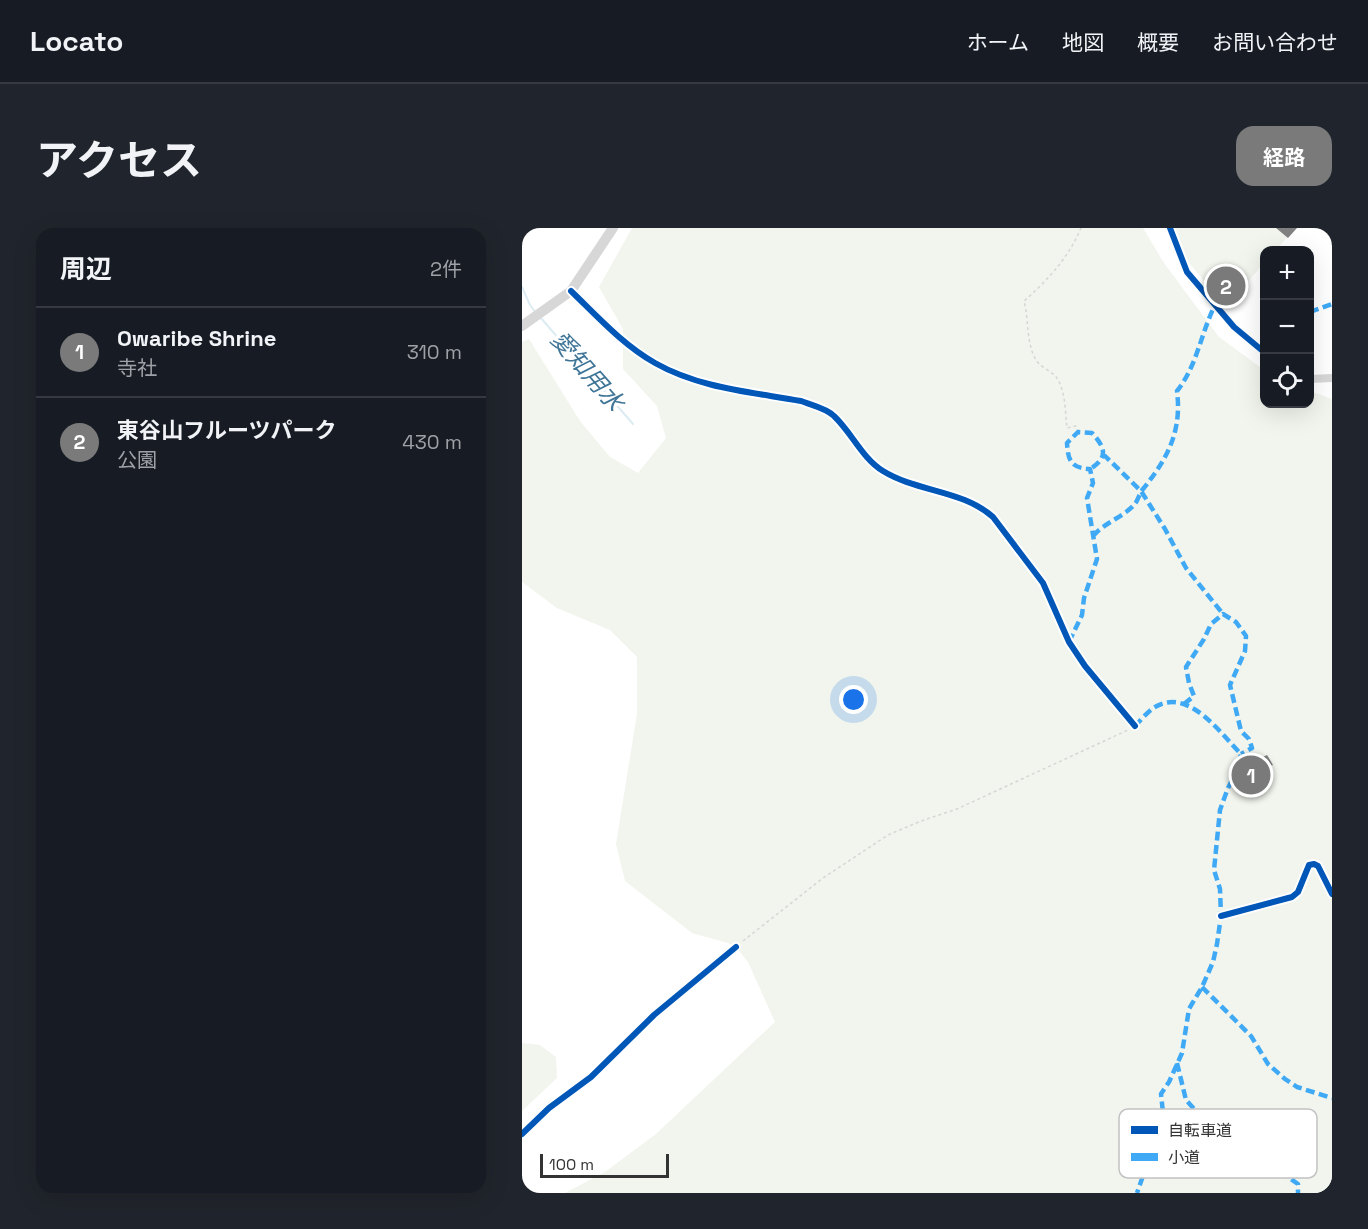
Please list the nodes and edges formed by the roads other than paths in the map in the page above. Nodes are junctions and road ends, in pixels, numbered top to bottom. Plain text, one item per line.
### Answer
1 (613, 228) edge
2 (1172, 229) edge
3 (571, 291) junction
4 (523, 325) edge
5 (1260, 349) edge
6 (1332, 378) edge
7 (1314, 379) edge
8 (1135, 726) road end
9 (1332, 894) edge
10 (1221, 916) dead end
11 (736, 947) road end
12 (522, 1134) edge

1 - 3 street
2 - 5 street
3 - 4 street
3 - 8 street
6 - 7 street
9 - 10 street
11 - 12 street

